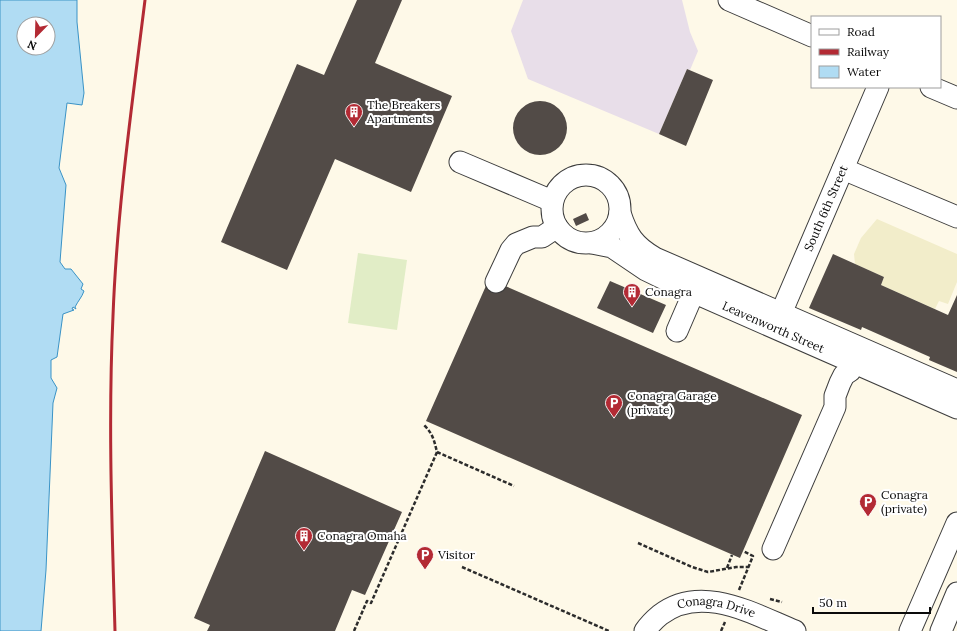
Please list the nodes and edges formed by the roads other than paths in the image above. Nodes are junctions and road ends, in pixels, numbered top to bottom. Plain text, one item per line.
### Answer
1 (729, 0) edge
2 (811, 36) edge
3 (878, 88) edge
4 (933, 88) edge
5 (957, 98) edge
6 (460, 162) dead end
7 (843, 169) junction
8 (552, 201) junction
9 (620, 213) junction
10 (957, 217) edge
11 (549, 232) junction
12 (592, 243) junction
13 (496, 282) dead end
14 (697, 285) junction
15 (778, 321) junction
16 (677, 331) dead end
17 (855, 361) junction
18 (950, 391) edge
19 (957, 523) edge
20 (773, 549) dead end
21 (949, 565) edge
22 (957, 593) edge
23 (645, 631) edge
24 (795, 631) edge
25 (910, 631) edge
26 (941, 631) edge

1 - 2 street
3 - 7 street, South 6th Street
4 - 5 street
6 - 8 street
7 - 10 street
7 - 15 street, South 6th Street
8 - 9 street, Leavenworth Street
8 - 11 street
9 - 12 street
9 - 14 street, Leavenworth Street
11 - 12 street, Leavenworth Street
11 - 13 street
12 - 14 street, Leavenworth Street
14 - 15 street, Leavenworth Street
14 - 16 street
15 - 17 street, Leavenworth Street
17 - 18 street, Leavenworth Street
17 - 20 street
19 - 21 street
21 - 25 street
22 - 26 street
23 - 24 street, Conagra Drive

